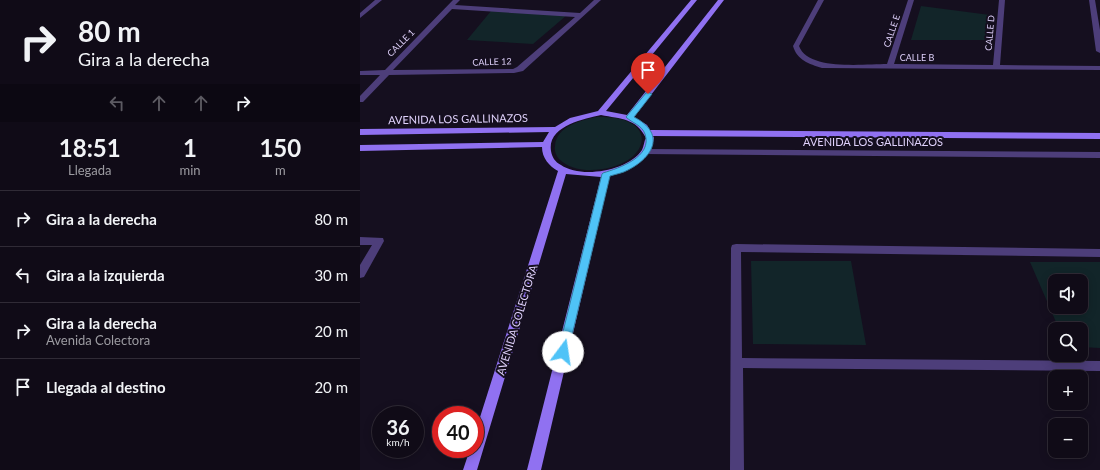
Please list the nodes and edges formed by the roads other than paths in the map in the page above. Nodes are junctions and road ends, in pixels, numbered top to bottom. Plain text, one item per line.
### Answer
1 (372, 0) edge
2 (379, 0) edge
3 (457, 0) edge
4 (598, 0) edge
5 (694, 0) edge
6 (721, 0) edge
7 (821, 0) edge
8 (911, 0) edge
9 (1002, 0) edge
10 (1092, 0) edge
11 (450, 7) junction
12 (581, 15) junction
13 (360, 16) edge
14 (1100, 51) edge
15 (890, 66) junction
16 (996, 67) junction
17 (1100, 68) edge
18 (360, 73) edge
19 (385, 73) junction
20 (360, 100) edge
21 (601, 113) junction
22 (630, 117) junction
23 (557, 129) junction
24 (360, 132) edge
25 (649, 133) junction
26 (1100, 136) edge
27 (547, 144) junction
28 (360, 148) edge
29 (646, 152) junction
30 (1100, 155) edge
31 (563, 170) junction
32 (606, 174) junction
33 (360, 242) edge
34 (1100, 253) edge
35 (360, 274) edge
36 (737, 363) junction
37 (1100, 366) edge
38 (470, 470) edge
39 (534, 470) edge
40 (737, 470) edge

1 - 2 street
2 - 13 street
3 - 11 street, CALLE 1
4 - 12 street, CALLE 12
5 - 21 street
6 - 22 street
7 - 15 street, CALLE B
8 - 15 street, CALLE E
9 - 16 street, CALLE D
10 - 14 street
11 - 12 street
11 - 19 street, CALLE 1
12 - 19 street, CALLE 12
15 - 16 street, CALLE B
16 - 17 street, CALLE B
18 - 19 street, CALLE 12
19 - 20 street, CALLE 1
21 - 22 street
21 - 23 street
22 - 25 street
23 - 24 street, AVENIDA LOS GALLINAZOS
23 - 27 street
25 - 26 street, AVENIDA LOS GALLINAZOS
25 - 29 street
27 - 28 street
27 - 31 street
29 - 30 street, AVENIDA LOS GALLINAZOS
29 - 32 street
31 - 32 street
31 - 38 street, AVENIDA COLECTORA
32 - 39 street
33 - 35 street
34 - 36 street
36 - 37 street
36 - 40 street

